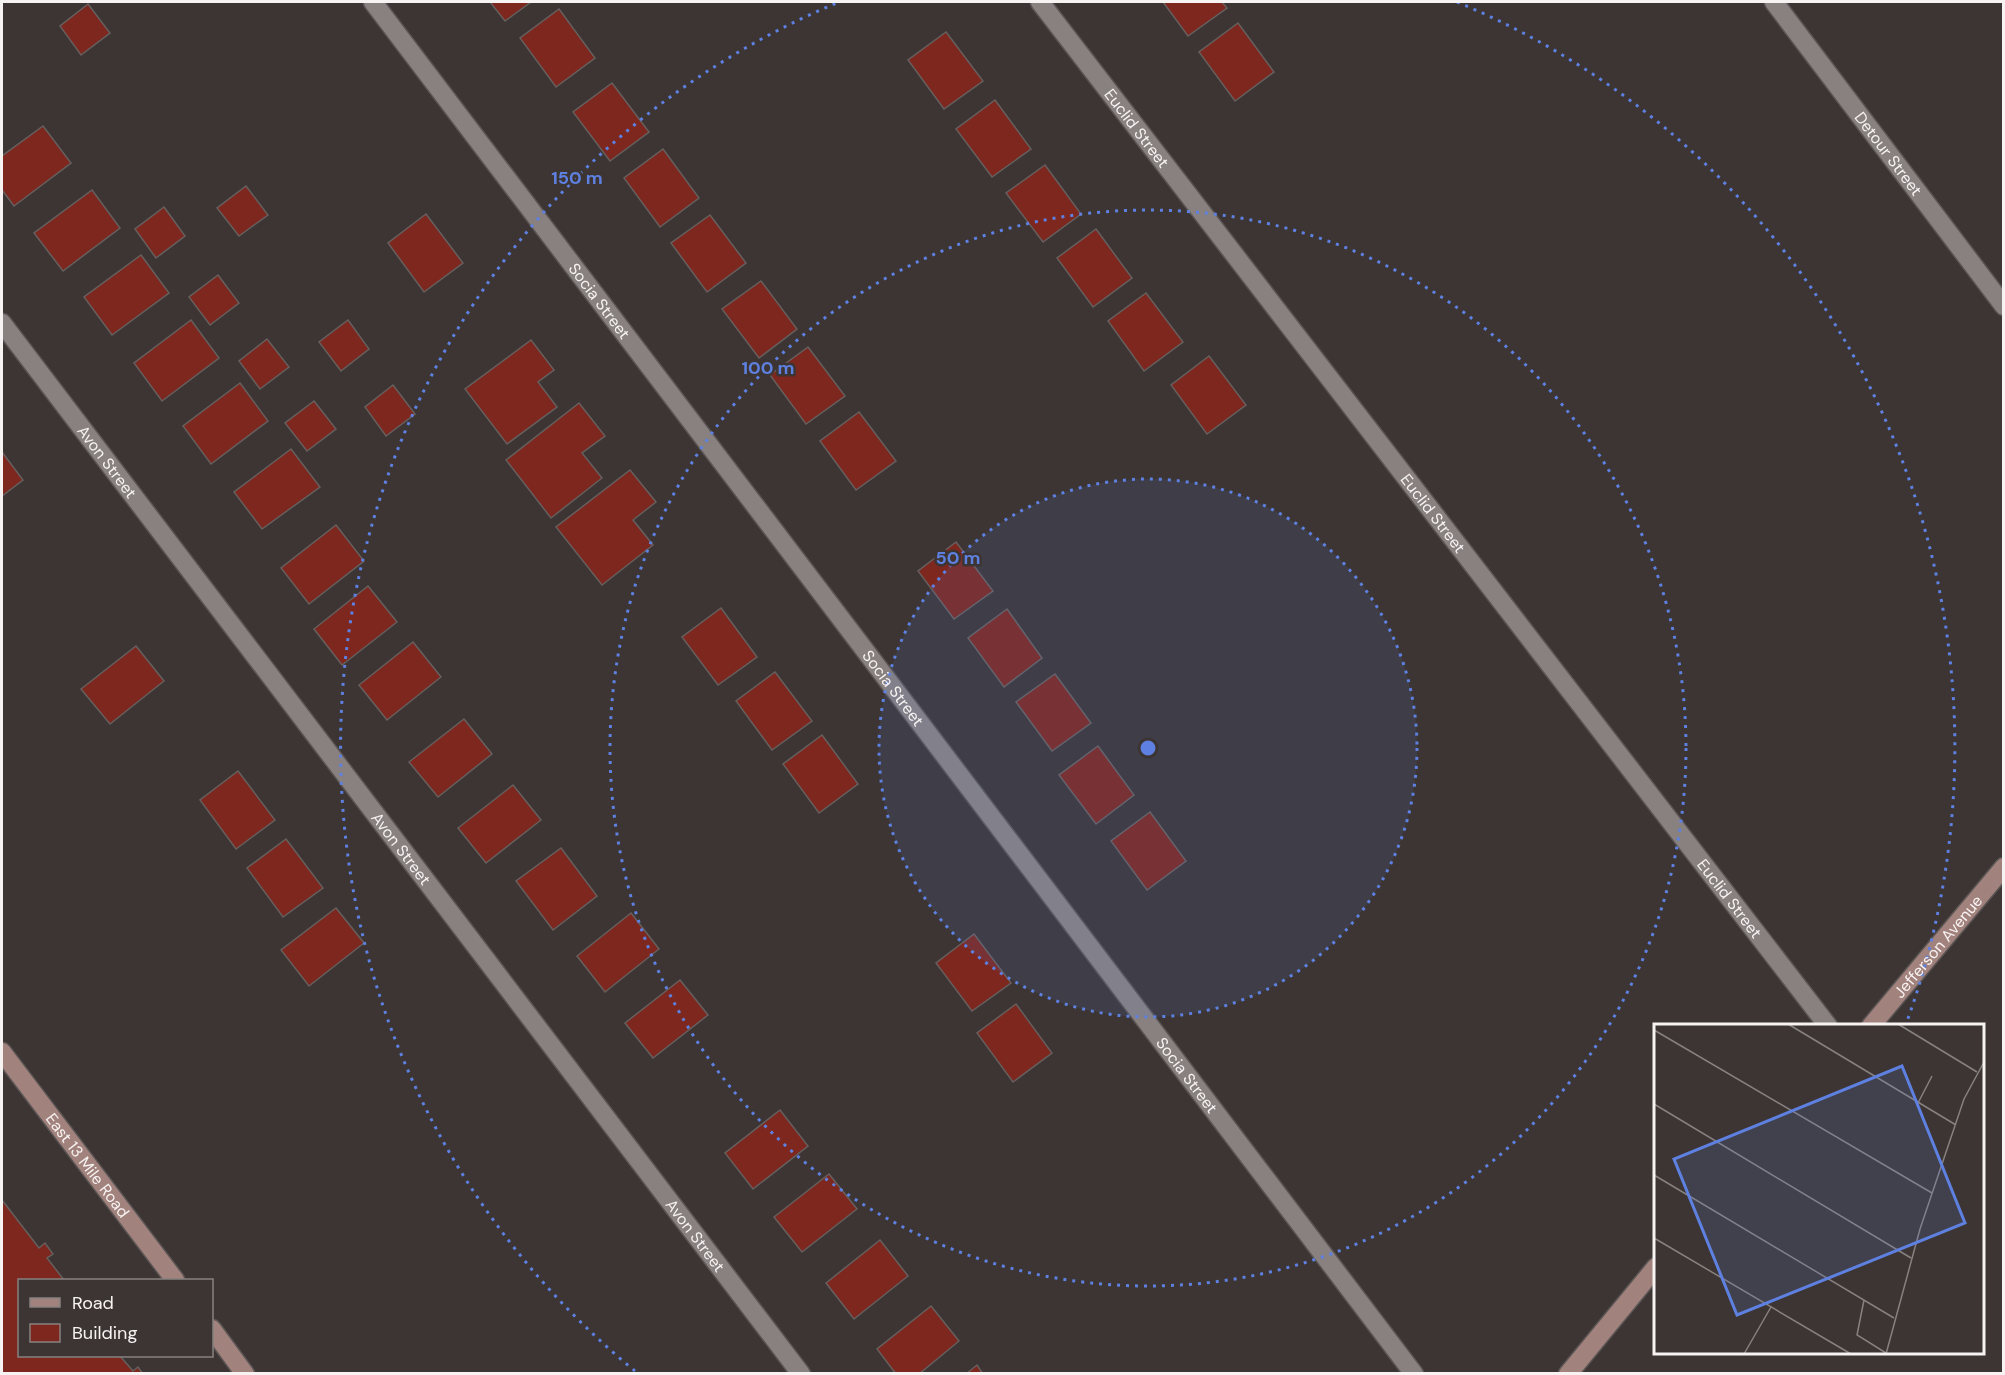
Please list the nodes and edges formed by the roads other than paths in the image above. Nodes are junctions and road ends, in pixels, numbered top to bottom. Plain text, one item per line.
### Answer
1 (373, 2) edge
2 (1040, 2) edge
3 (1774, 2) edge
4 (2004, 306) edge
5 (2, 323) edge
6 (2004, 867) edge
7 (1826, 1024) edge
8 (1873, 1024) edge
9 (2, 1052) edge
10 (1654, 1269) edge
11 (173, 1279) edge
12 (213, 1330) edge
13 (245, 1374) edge
14 (801, 1374) edge
15 (1414, 1374) edge
16 (1568, 1374) edge

1 - 15 street, Socia Street
2 - 7 street, Euclid Street
3 - 4 street, Detour Street
5 - 14 street, Avon Street
6 - 8 main road, Jefferson Avenue
9 - 11 main road, East 13 Mile Road
10 - 16 main road
12 - 13 main road

